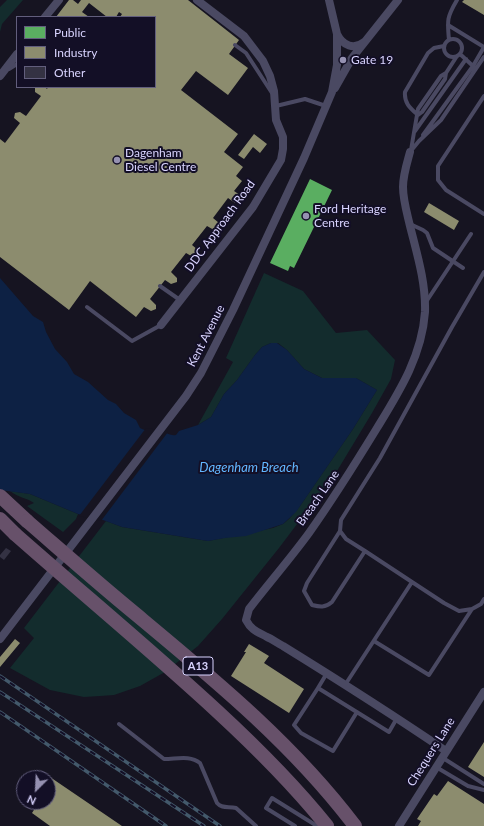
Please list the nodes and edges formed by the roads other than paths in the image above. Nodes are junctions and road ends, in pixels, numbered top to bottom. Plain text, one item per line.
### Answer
1 (58, 0) edge
2 (197, 0) edge
3 (329, 0) edge
4 (398, 0) edge
5 (457, 0) edge
6 (46, 16) edge
7 (448, 25) junction
8 (337, 34) junction
9 (449, 40) junction
10 (367, 41) junction
11 (235, 45) dead end
12 (444, 46) junction
13 (484, 47) edge
14 (16, 55) edge
15 (458, 55) junction
16 (484, 57) edge
17 (466, 59) junction
18 (16, 65) edge
19 (474, 67) junction
20 (1, 74) edge
21 (332, 92) junction
22 (484, 96) edge
23 (276, 102) junction
24 (327, 106) junction
25 (418, 115) junction
26 (414, 132) junction
27 (410, 152) junction
28 (484, 214) edge
29 (410, 224) junction
30 (471, 234) dead end
31 (452, 262) junction
32 (463, 268) dead end
33 (484, 272) edge
34 (160, 286) dead end
35 (180, 300) junction
36 (425, 304) junction
37 (87, 307) dead end
38 (161, 325) joint
39 (0, 496) edge
40 (0, 520) edge
41 (340, 531) junction
42 (365, 551) junction
43 (412, 582) junction
44 (484, 599) edge
45 (472, 609) junction
46 (0, 639) edge
47 (374, 641) junction
48 (326, 673) junction
49 (344, 685) junction
50 (318, 688) junction
51 (484, 692) edge
52 (357, 712) junction
53 (398, 718) junction
54 (119, 724) dead end
55 (444, 754) junction
56 (436, 766) junction
57 (484, 784) edge
58 (484, 790) edge
59 (256, 826) edge
60 (295, 826) edge
61 (317, 826) edge
62 (327, 826) edge
63 (356, 826) edge
64 (399, 826) edge

1 - 6 street
2 - 23 street, DDC Approach Road
3 - 8 street, Kent Avenue
4 - 10 street
5 - 7 lane
7 - 9 lane
7 - 13 lane
8 - 10 street
8 - 21 street, Kent Avenue
9 - 12 lane
9 - 15 lane
10 - 21 street
11 - 23 lane
12 - 15 lane
12 - 25 lane
13 - 19 lane
14 - 20 street
15 - 17 lane
15 - 25 lane
16 - 19 lane
17 - 19 lane
17 - 26 lane
18 - 20 lane
19 - 27 lane
21 - 24 street, Kent Avenue
22 - 28 lane
23 - 24 lane
23 - 35 street, DDC Approach Road
24 - 46 street, Kent Avenue
25 - 26 lane
26 - 27 lane
27 - 29 street, Breach Lane
29 - 31 lane
29 - 36 street, Breach Lane
30 - 31 lane
31 - 32 lane
31 - 36 lane
33 - 41 lane
34 - 35 lane
35 - 38 street, DDC Approach Road
36 - 48 street, Breach Lane
37 - 38 lane
39 - 63 highway, A13, bridge
40 - 62 highway, A13, bridge
41 - 42 lane
41 - 42 lane
42 - 43 lane
43 - 45 lane
43 - 47 lane
44 - 45 lane
45 - 47 lane
47 - 49 lane
48 - 49 street, Breach Lane
48 - 50 lane
49 - 53 street, Breach Lane
50 - 52 lane
50 - 52 lane
51 - 55 street, Chequers Lane
52 - 53 lane
53 - 55 street, Breach Lane
54 - 59 lane
55 - 56 street, Chequers Lane
55 - 57 lane
56 - 58 lane
56 - 64 street, Chequers Lane
60 - 61 lane

